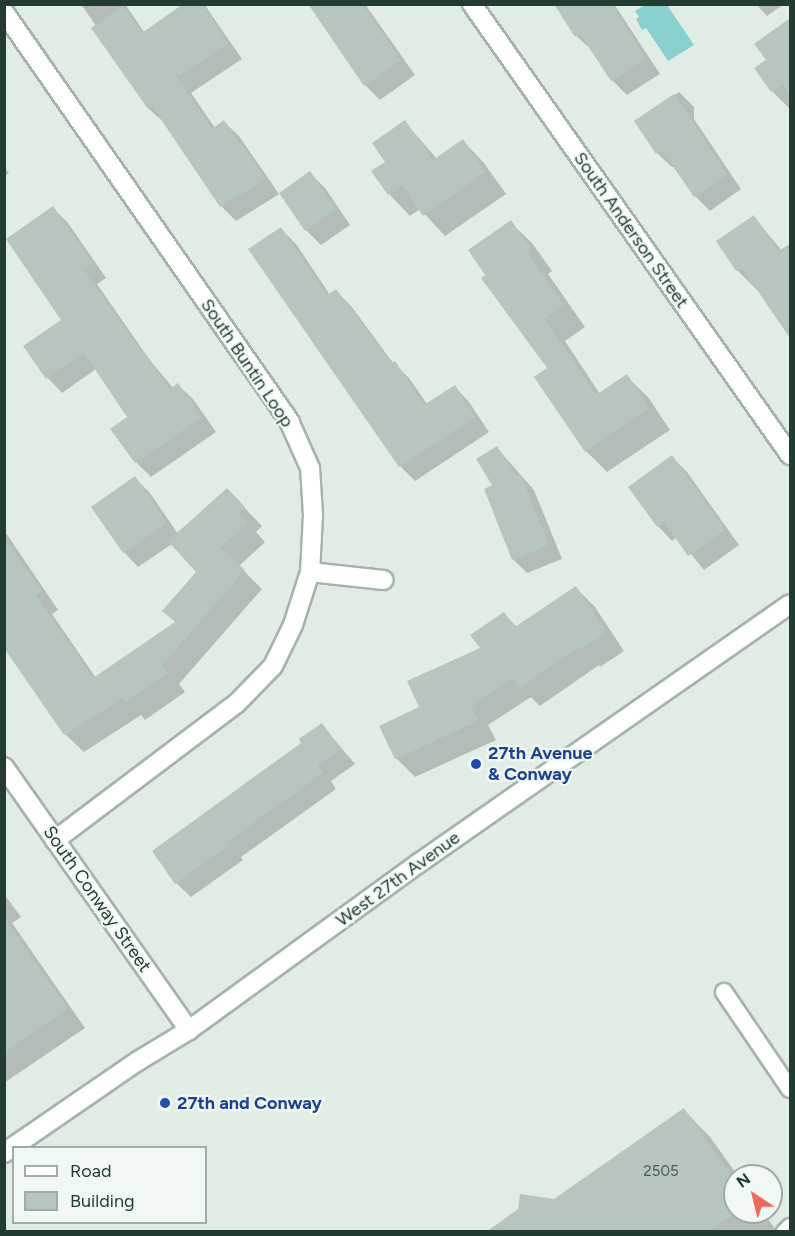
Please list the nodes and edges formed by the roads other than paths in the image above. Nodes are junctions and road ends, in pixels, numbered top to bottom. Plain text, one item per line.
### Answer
1 (472, 4) edge
2 (4, 12) edge
3 (790, 455) edge
4 (310, 572) junction
5 (384, 580) dead end
6 (790, 604) edge
7 (4, 767) edge
8 (55, 840) junction
9 (724, 992) dead end
10 (189, 1030) junction
11 (790, 1089) edge
12 (14, 1146) edge
13 (790, 1227) edge
14 (785, 1232) edge

1 - 3 street, South Anderson Street
2 - 4 street, South Buntin Loop
4 - 5 street
4 - 8 street, South Buntin Loop
6 - 10 street, West 27th Avenue
7 - 8 street, South Conway Street
8 - 10 street, South Conway Street
9 - 11 lane
10 - 12 street, West 27th Avenue
13 - 14 lane

